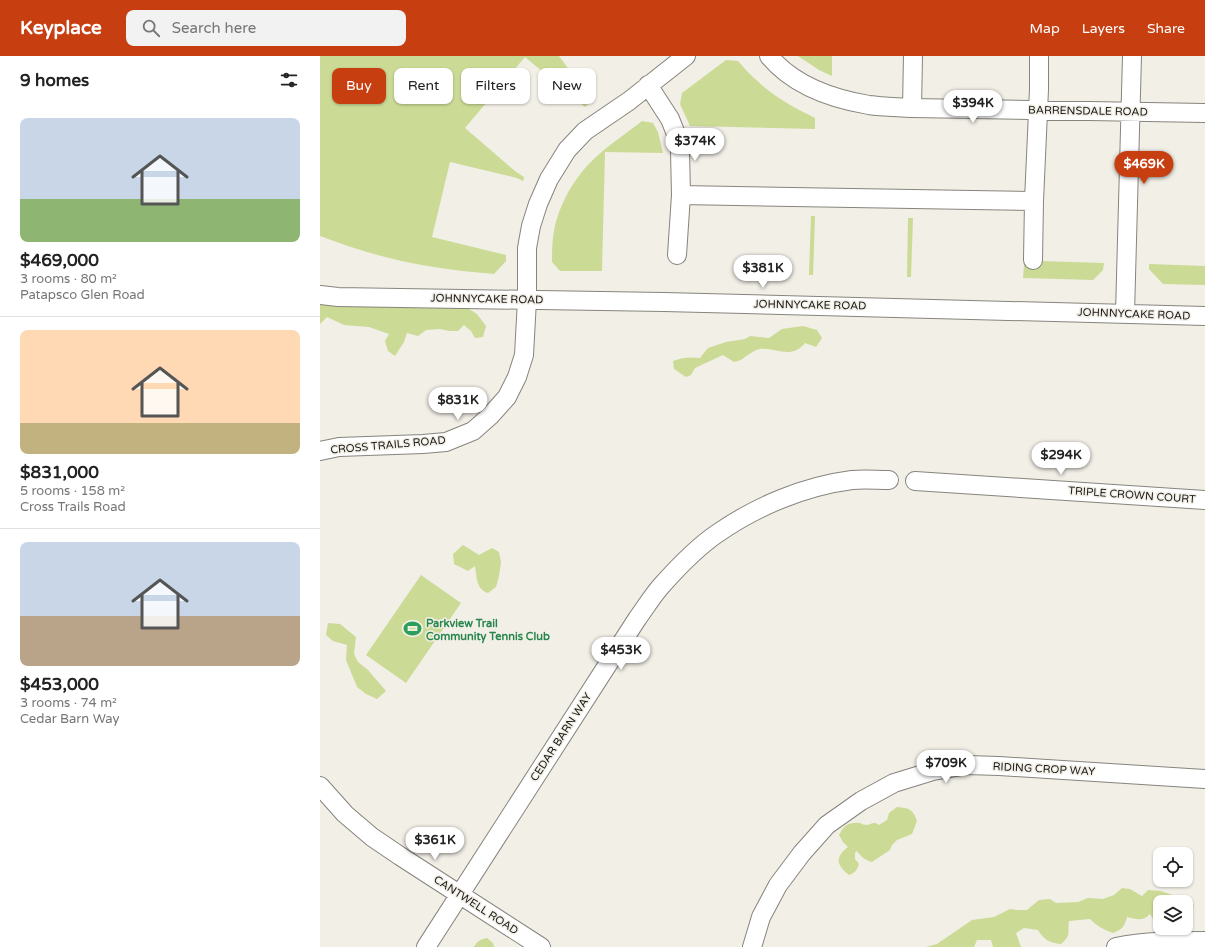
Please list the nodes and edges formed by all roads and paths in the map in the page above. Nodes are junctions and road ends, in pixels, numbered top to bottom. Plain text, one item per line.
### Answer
1 (686, 56) edge
2 (769, 56) edge
3 (913, 56) edge
4 (1039, 56) edge
5 (1132, 56) edge
6 (648, 85) junction
7 (912, 108) junction
8 (1038, 110) junction
9 (1131, 111) junction
10 (1205, 113) edge
11 (681, 195) junction
12 (1034, 201) junction
13 (677, 255) dead end
14 (1033, 260) dead end
15 (320, 295) edge
16 (526, 300) junction
17 (1125, 314) junction
18 (1205, 316) edge
19 (320, 451) edge
20 (889, 480) dead end
21 (915, 481) dead end
22 (1205, 500) edge
23 (1205, 779) edge
24 (320, 786) edge
25 (460, 895) junction
26 (1205, 941) edge
27 (426, 947) edge
28 (541, 947) edge
29 (752, 947) edge
30 (1116, 947) edge

1 - 6 street, CROSS TRAILS ROAD
2 - 7 street, BARRENSDALE ROAD
3 - 7 street
4 - 8 street
5 - 9 street
6 - 11 street
6 - 16 street, CROSS TRAILS ROAD
7 - 8 street, BARRENSDALE ROAD
8 - 9 street, BARRENSDALE ROAD
8 - 12 street
9 - 10 street, BARRENSDALE ROAD
9 - 17 street
11 - 12 street
11 - 13 street
12 - 14 street
15 - 16 street, JOHNNYCAKE ROAD
16 - 17 street, JOHNNYCAKE ROAD
16 - 19 street, CROSS TRAILS ROAD
17 - 18 street, JOHNNYCAKE ROAD
20 - 25 street, CEDAR BARN WAY
21 - 22 street, TRIPLE CROWN COURT
23 - 29 street, RIDING CROP WAY
24 - 25 street, CANTWELL ROAD
25 - 27 street, CEDAR BARN WAY
25 - 28 street, CANTWELL ROAD
26 - 30 street

